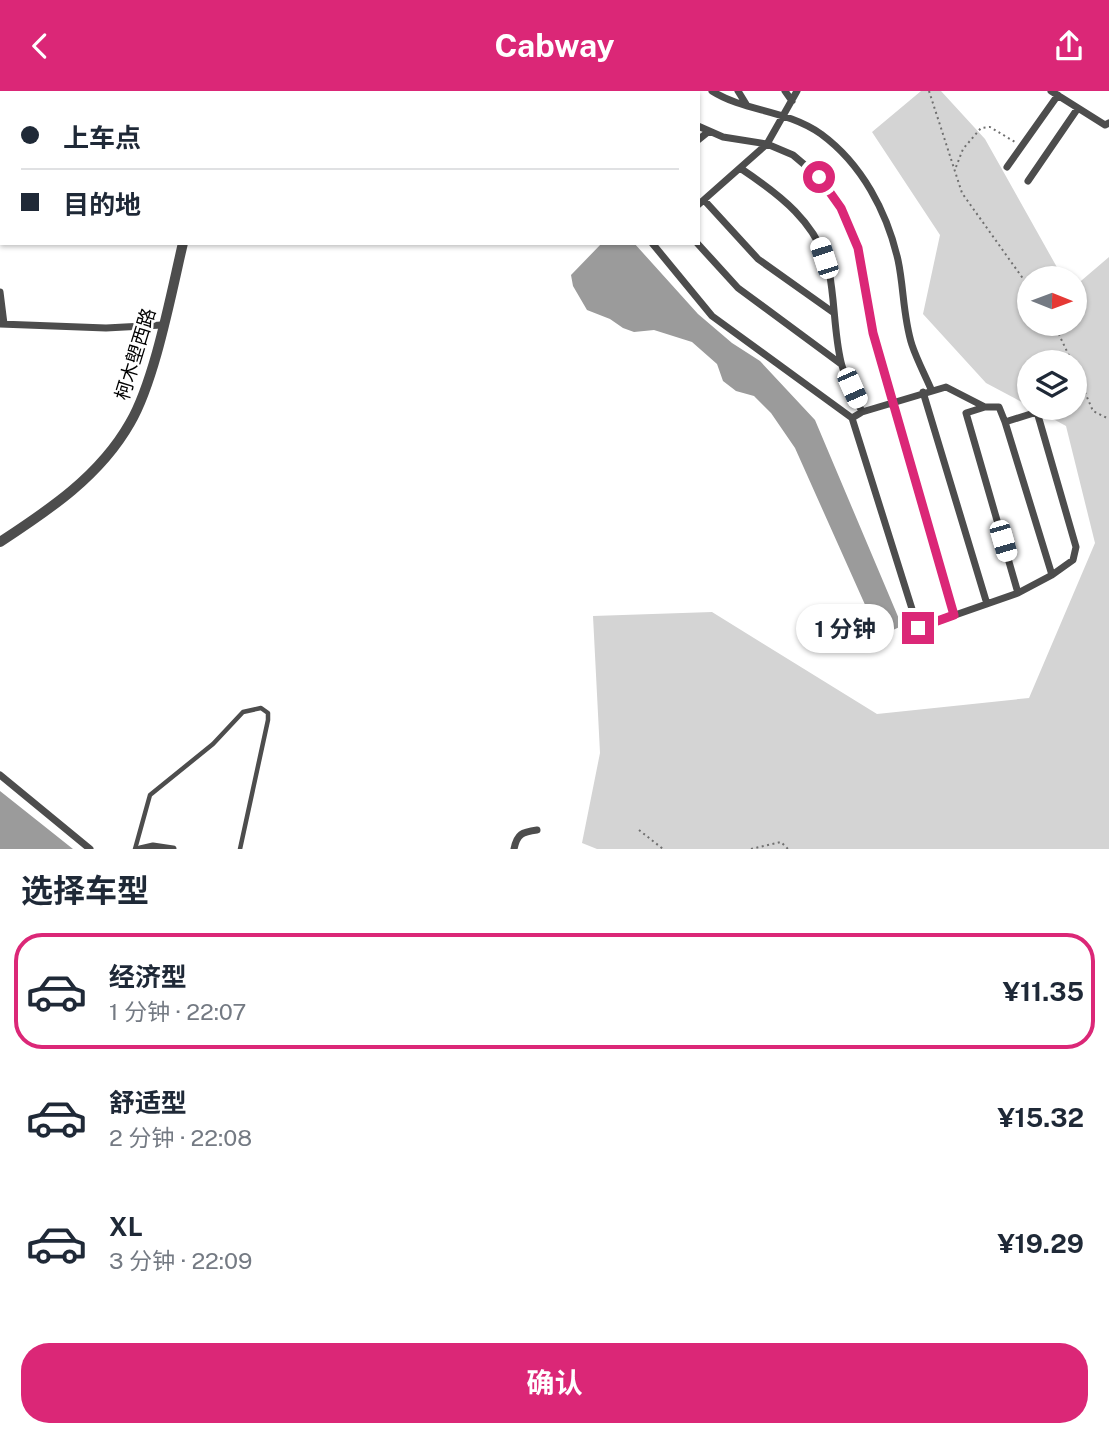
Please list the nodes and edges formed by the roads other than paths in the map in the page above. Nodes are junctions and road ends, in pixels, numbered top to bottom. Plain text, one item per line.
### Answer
1 (712, 91) edge
2 (738, 91) edge
3 (785, 91) edge
4 (797, 91) edge
5 (1055, 93) edge
6 (792, 101) junction
7 (747, 105) junction
8 (1078, 108) junction
9 (786, 114) junction
10 (1109, 123) edge
11 (700, 128) edge
12 (708, 132) junction
13 (700, 138) edge
14 (767, 144) junction
15 (1007, 167) dead end
16 (740, 168) junction
17 (1028, 181) dead end
18 (701, 202) edge
19 (182, 245) edge
20 (654, 245) edge
21 (699, 245) edge
22 (0, 292) edge
23 (834, 313) junction
24 (2, 324) edge
25 (162, 325) junction
26 (841, 364) junction
27 (927, 391) junction
28 (894, 402) junction
29 (985, 407) junction
30 (862, 412) junction
31 (852, 418) junction
32 (1005, 422) junction
33 (0, 542) edge
34 (1052, 575) junction
35 (1018, 593) junction
36 (987, 604) junction
37 (954, 615) junction
38 (0, 775) edge
39 (537, 830) dead end
40 (90, 849) edge
41 (137, 849) edge
42 (173, 849) edge
43 (240, 849) edge
44 (514, 849) edge

1 - 7 street
2 - 7 street
3 - 6 street
4 - 6 street
5 - 8 street
5 - 15 street
6 - 9 street
7 - 9 street
8 - 10 street
8 - 17 street
9 - 14 street
9 - 27 street
11 - 12 street
12 - 13 street
12 - 14 street
14 - 16 street
14 - 28 street
16 - 18 street
16 - 23 street
18 - 23 street
19 - 25 street, 柯木塱西路
20 - 31 street
21 - 26 street
22 - 24 street
23 - 26 street
24 - 25 street
25 - 33 street, 柯木塱西路
26 - 30 street
27 - 28 street
27 - 29 street
27 - 36 street
28 - 30 street
28 - 37 street
29 - 32 street
29 - 35 street
30 - 31 street
31 - 37 street
32 - 34 street
32 - 34 street
34 - 35 street
35 - 36 street
36 - 37 street
38 - 40 street
39 - 44 street
41 - 42 street
41 - 43 lane

